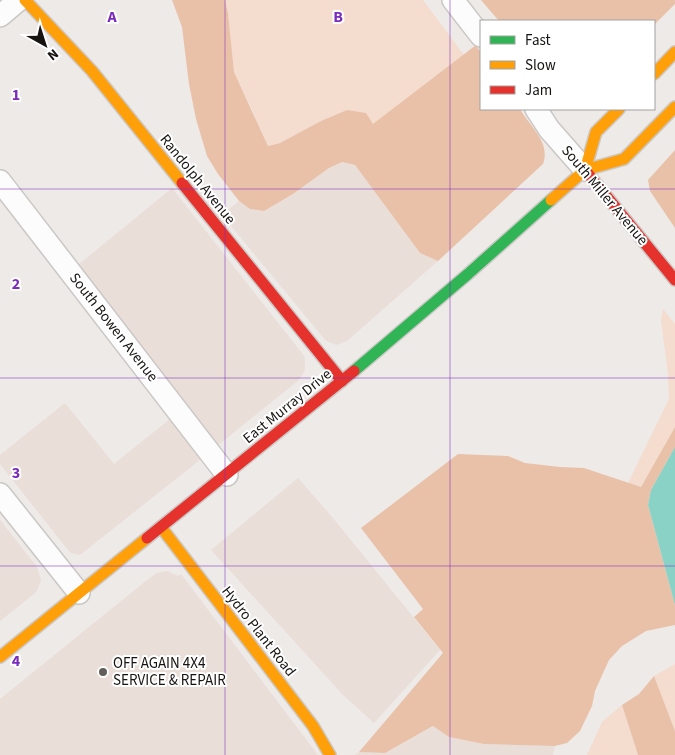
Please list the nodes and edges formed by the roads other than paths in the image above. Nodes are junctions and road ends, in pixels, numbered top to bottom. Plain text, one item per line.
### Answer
1 (19, 0) edge
2 (25, 0) edge
3 (453, 0) edge
4 (0, 16) edge
5 (480, 35) edge
6 (675, 52) edge
7 (655, 73) edge
8 (675, 107) edge
9 (537, 110) edge
10 (618, 110) edge
11 (585, 170) junction
12 (0, 180) edge
13 (675, 280) edge
14 (342, 381) junction
15 (227, 474) junction
16 (0, 494) edge
17 (161, 528) junction
18 (79, 593) junction
19 (0, 657) edge
20 (330, 755) edge

1 - 4 street
2 - 14 main road, Randolph Avenue
3 - 5 street
6 - 7 main road
8 - 11 main road, East Murray Drive
9 - 11 street, South Miller Avenue
10 - 11 main road
11 - 13 main road, South Miller Avenue
11 - 14 main road, East Murray Drive
12 - 15 street, South Bowen Avenue
14 - 15 main road, East Murray Drive
15 - 17 main road, East Murray Drive
16 - 18 street
17 - 18 main road, East Murray Drive
17 - 20 main road, Hydro Plant Road
18 - 19 main road, East Murray Drive

